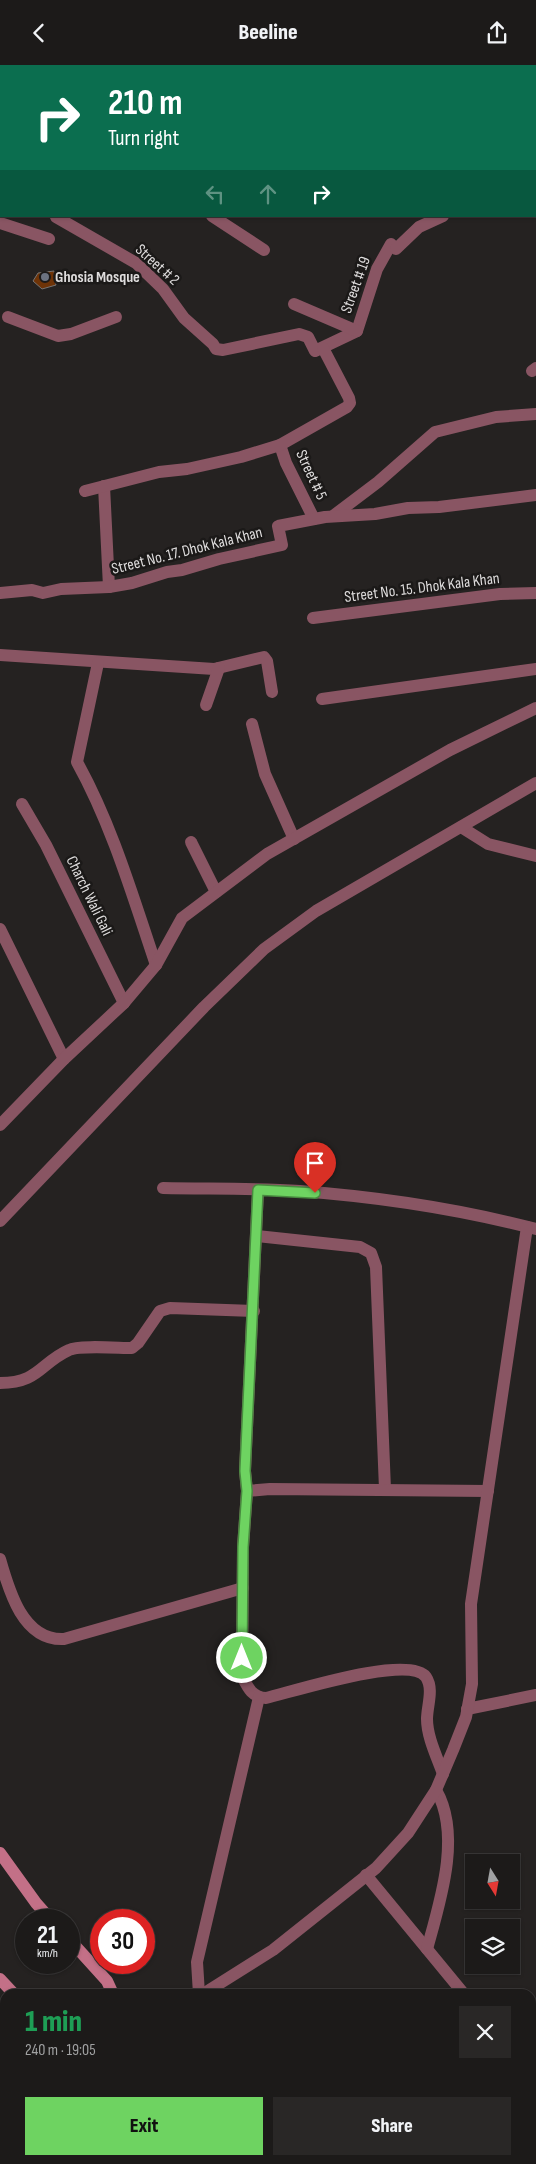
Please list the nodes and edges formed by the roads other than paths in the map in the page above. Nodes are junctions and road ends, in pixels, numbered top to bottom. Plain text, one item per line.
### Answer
1 (56, 217) edge
2 (214, 217) edge
3 (442, 217) edge
4 (0, 223) edge
5 (48, 239) dead end
6 (264, 250) dead end
7 (294, 304) dead end
8 (8, 317) dead end
9 (116, 317) dead end
10 (356, 331) junction
11 (323, 348) junction
12 (536, 414) edge
13 (280, 445) junction
14 (104, 485) junction
15 (85, 491) dead end
16 (536, 495) edge
17 (333, 516) junction
18 (314, 519) junction
19 (108, 587) junction
20 (0, 593) edge
21 (536, 593) edge
22 (313, 618) dead end
23 (0, 655) edge
24 (98, 663) junction
25 (219, 668) junction
26 (536, 669) edge
27 (272, 692) dead end
28 (322, 699) dead end
29 (206, 705) dead end
30 (536, 708) edge
31 (252, 725) dead end
32 (536, 783) edge
33 (22, 804) dead end
34 (461, 827) junction
35 (294, 839) junction
36 (191, 842) dead end
37 (536, 856) edge
38 (216, 892) junction
39 (0, 929) edge
40 (156, 965) junction
41 (124, 1003) junction
42 (64, 1059) junction
43 (1, 1119) edge
44 (163, 1188) dead end
45 (258, 1190) junction
46 (0, 1221) edge
47 (531, 1228) edge
48 (257, 1236) junction
49 (254, 1311) junction
50 (0, 1383) edge
51 (385, 1489) junction
52 (247, 1491) junction
53 (488, 1491) junction
54 (0, 1559) edge
55 (242, 1588) junction
56 (536, 1695) edge
57 (259, 1697) junction
58 (468, 1709) junction
59 (443, 1774) junction
60 (436, 1790) junction
61 (0, 1853) edge
62 (366, 1875) junction
63 (41, 1909) edge
64 (427, 1949) junction
65 (80, 1951) edge
66 (0, 1979) edge
67 (9, 1989) edge
68 (111, 1989) edge
69 (199, 1989) edge
70 (211, 1989) edge
71 (460, 1989) edge

1 - 11 street, Street # 2
2 - 6 street
3 - 10 street, Street # 19
4 - 5 street
7 - 10 street
8 - 9 street
10 - 11 street, Street # 19
11 - 13 street
12 - 17 street
13 - 14 street
13 - 18 street, Street # 5
14 - 15 street
14 - 19 street
16 - 17 street, Street No. 17. Dhok Kala Khan
17 - 18 street, Street No. 17. Dhok Kala Khan
18 - 19 street, Street No. 17. Dhok Kala Khan
19 - 20 street, Street No. 17. Dhok Kala Khan
21 - 22 street, Street No. 15. Dhok Kala Khan
23 - 24 street
24 - 25 street
24 - 40 street
25 - 27 street
25 - 29 street
26 - 28 street
30 - 35 street
31 - 35 street
32 - 34 street
33 - 41 street, Charch Wali Gali
34 - 37 street
34 - 46 street
35 - 38 street
36 - 38 street
38 - 40 street
39 - 42 street
40 - 41 street
41 - 42 street
42 - 43 street
44 - 45 street
45 - 47 street
45 - 48 street
47 - 53 street
48 - 49 street
48 - 51 street
49 - 50 street
49 - 52 street
51 - 52 street
51 - 53 street
52 - 55 street
53 - 58 street
54 - 55 street
55 - 57 street
56 - 58 street
57 - 59 street
57 - 69 street
58 - 59 street
59 - 60 street
60 - 62 street
60 - 64 street
61 - 63 street
62 - 64 street
62 - 70 street
64 - 71 street
65 - 68 street
66 - 67 street

